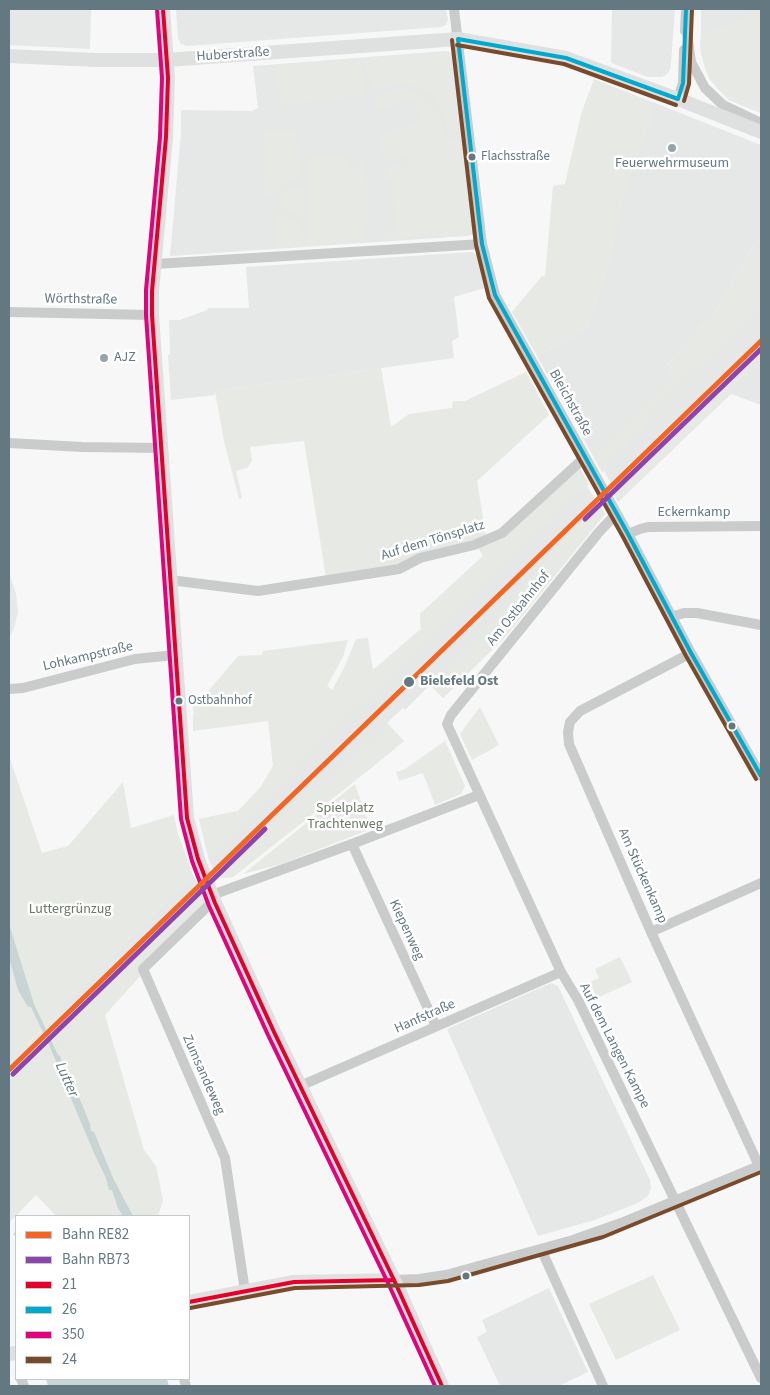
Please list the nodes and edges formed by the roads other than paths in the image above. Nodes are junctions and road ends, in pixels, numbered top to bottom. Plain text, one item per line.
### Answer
1 (163, 9) edge
2 (454, 9) edge
3 (686, 9) edge
4 (686, 24) junction
5 (458, 39) junction
6 (9, 56) edge
7 (167, 60) junction
8 (678, 99) junction
9 (761, 123) edge
10 (761, 132) edge
11 (482, 244) junction
12 (155, 264) junction
13 (9, 312) edge
14 (152, 315) junction
15 (9, 442) edge
16 (162, 448) junction
17 (584, 458) junction
18 (616, 514) junction
19 (761, 526) edge
20 (628, 534) junction
21 (171, 582) junction
22 (672, 617) junction
23 (761, 625) edge
24 (691, 653) junction
25 (175, 655) junction
26 (9, 689) edge
27 (447, 724) joint
28 (761, 776) edge
29 (479, 795) junction
30 (352, 844) junction
31 (761, 883) edge
32 (213, 899) junction
33 (651, 932) junction
34 (561, 972) junction
35 (436, 1026) junction
36 (300, 1086) junction
37 (760, 1165) edge
38 (676, 1201) junction
39 (541, 1249) junction
40 (394, 1280) junction
41 (245, 1291) junction
42 (190, 1302) edge
43 (761, 1378) edge
44 (442, 1386) edge
45 (603, 1386) edge

1 - 7 main road
2 - 5 street, Bleichstraße
3 - 4 street
4 - 8 street
4 - 9 street
5 - 7 main road, Huberstraße
5 - 8 main road, Huberstraße
5 - 11 street, Bleichstraße
6 - 7 main road, Huberstraße
7 - 12 main road
8 - 10 main road, Huberstraße
11 - 12 street
11 - 17 street, Bleichstraße
12 - 14 main road
13 - 14 street, Wörthstraße
14 - 16 main road
15 - 16 street
16 - 21 main road
17 - 18 street, Bleichstraße
17 - 21 street, Auf dem Tönsplatz
18 - 20 street, Bleichstraße
18 - 27 street, Am Ostbahnhof
19 - 20 street, Eckernkamp
20 - 22 street, Bleichstraße
21 - 25 main road
22 - 23 street
22 - 24 street, Bleichstraße
24 - 28 street, Bleichstraße
24 - 33 street, Am Stückenkamp
25 - 26 street, Lohkampstraße
25 - 32 main road
27 - 29 street, Auf dem Langen Kampe
29 - 30 street
29 - 34 street, Auf dem Langen Kampe
30 - 32 street
30 - 35 street, Kiepenweg
31 - 33 street
32 - 36 main road
32 - 41 street, Zumsandeweg
33 - 37 street, Am Stückenkamp
34 - 35 street, Hanfstraße
34 - 38 street, Auf dem Langen Kampe
35 - 36 street, Hanfstraße
36 - 40 main road
37 - 38 street
38 - 39 street
38 - 43 street, Auf dem Langen Kampe
39 - 40 street
39 - 45 street
40 - 41 main road
40 - 44 main road
41 - 42 main road

